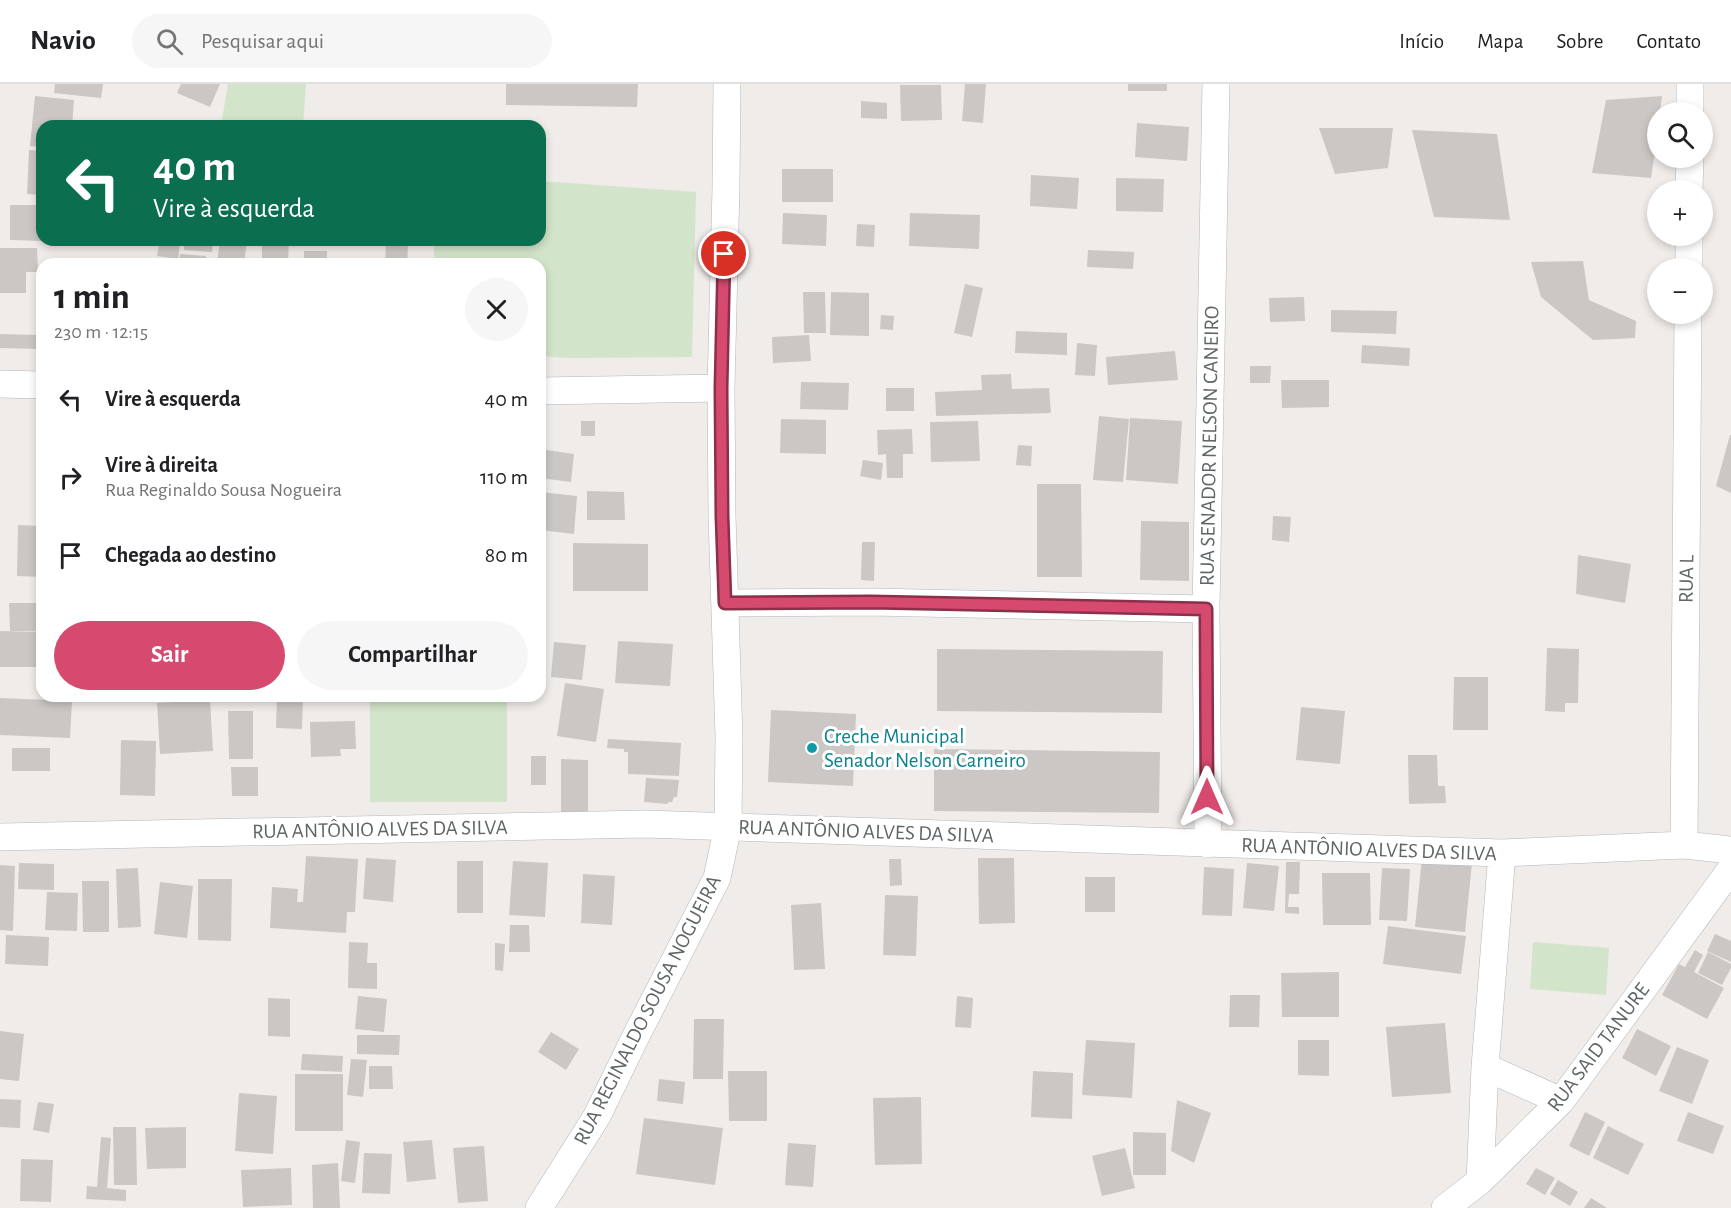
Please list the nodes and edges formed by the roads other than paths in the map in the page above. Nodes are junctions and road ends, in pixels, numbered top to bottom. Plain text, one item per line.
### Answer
1 (727, 84) edge
2 (1216, 84) edge
3 (1690, 84) edge
4 (1690, 102) edge
5 (1688, 324) edge
6 (0, 384) edge
7 (36, 385) edge
8 (721, 388) junction
9 (546, 391) edge
10 (725, 603) junction
11 (1206, 609) junction
12 (728, 826) junction
13 (0, 837) edge
14 (1208, 844) junction
15 (1684, 845) junction
16 (1731, 850) edge
17 (1502, 853) junction
18 (1731, 869) edge
19 (1485, 1066) junction
20 (1561, 1101) junction
21 (1480, 1182) junction
22 (540, 1208) edge
23 (1446, 1208) edge

1 - 8 street, RUA REGINALDO SOUSA NOGUEIRA
2 - 11 street, RUA SENADOR NELSON CANEIRO
3 - 4 street
5 - 15 street, RUA L
6 - 7 street
8 - 9 street
8 - 10 street, RUA REGINALDO SOUSA NOGUEIRA
10 - 11 street
10 - 12 street, RUA REGINALDO SOUSA NOGUEIRA
11 - 14 street, RUA SENADOR NELSON CANEIRO
12 - 13 street, RUA ANTÔNIO ALVES DA SILVA
12 - 14 street, RUA ANTÔNIO ALVES DA SILVA
12 - 22 street, RUA REGINALDO SOUSA NOGUEIRA
14 - 17 street, RUA ANTÔNIO ALVES DA SILVA
15 - 16 street, RUA ANTÔNIO ALVES DA SILVA
15 - 17 street, RUA ANTÔNIO ALVES DA SILVA
17 - 19 street
18 - 20 street, RUA SAID TANURE
19 - 20 street
19 - 21 street
20 - 21 street, RUA SAID TANURE
21 - 23 street, RUA SAID TANURE

